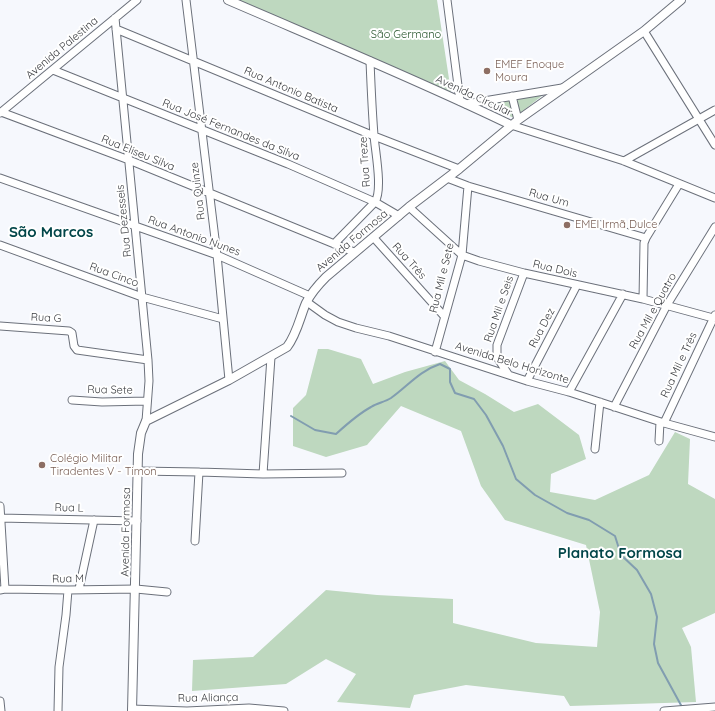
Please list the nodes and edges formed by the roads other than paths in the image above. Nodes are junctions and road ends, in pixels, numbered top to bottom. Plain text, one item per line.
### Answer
1 (137, 0) edge
2 (186, 0) edge
3 (228, 0) edge
4 (447, 0) edge
5 (681, 0) edge
6 (115, 18) junction
7 (116, 29) junction
8 (644, 31) junction
9 (193, 61) junction
10 (370, 61) junction
11 (53, 70) junction
12 (562, 88) junction
13 (512, 96) junction
14 (122, 97) junction
15 (463, 102) junction
16 (715, 110) edge
17 (1, 113) edge
18 (518, 120) junction
19 (699, 120) junction
20 (511, 125) junction
21 (202, 129) junction
22 (374, 136) junction
23 (715, 145) edge
24 (129, 160) junction
25 (624, 161) junction
26 (459, 169) junction
27 (0, 178) edge
28 (446, 178) junction
29 (679, 184) junction
30 (468, 186) junction
31 (210, 194) junction
32 (715, 198) edge
33 (375, 202) junction
34 (409, 207) junction
35 (398, 216) junction
36 (136, 226) junction
37 (715, 227) edge
38 (374, 238) junction
39 (646, 238) junction
40 (334, 244) junction
41 (0, 245) edge
42 (354, 252) junction
43 (217, 255) junction
44 (462, 255) junction
45 (524, 273) junction
46 (577, 285) junction
47 (623, 294) junction
48 (142, 297) junction
49 (308, 299) junction
50 (643, 299) junction
51 (667, 305) junction
52 (444, 316) junction
53 (714, 317) edge
54 (223, 319) junction
55 (0, 326) edge
56 (435, 352) junction
57 (271, 357) junction
58 (148, 360) junction
59 (508, 374) junction
60 (229, 380) junction
61 (527, 381) junction
62 (569, 392) junction
63 (72, 400) dead end
64 (147, 401) junction
65 (600, 402) junction
66 (614, 407) junction
67 (146, 421) junction
68 (662, 423) junction
69 (715, 437) edge
70 (659, 441) dead end
71 (595, 449) dead end
72 (138, 471) junction
73 (199, 472) junction
74 (342, 473) dead end
75 (263, 474) junction
76 (0, 506) edge
77 (1, 518) edge
78 (94, 520) junction
79 (137, 521) junction
80 (194, 541) dead end
81 (3, 590) edge
82 (68, 590) junction
83 (79, 590) junction
84 (136, 590) junction
85 (167, 592) dead end
86 (0, 701) edge
87 (715, 707) edge
88 (132, 710) edge
89 (249, 710) edge
90 (1, 711) edge
91 (58, 711) edge
92 (187, 711) edge
93 (284, 711) edge
94 (664, 711) edge

1 - 6 street, Avenida Palestina
2 - 9 street, Rua Quinze
3 - 10 main road, Avenida Circular
4 - 15 street
5 - 8 main road, Avenida Formosa
6 - 7 street, Rua Dezesseis
6 - 11 street, Avenida Palestina
7 - 9 street, Rua Antonio Batista
7 - 14 street, Rua Dezesseis
8 - 12 main road, Avenida Formosa
8 - 19 street
9 - 21 street, Rua Quinze
9 - 22 street, Rua Antonio Batista
10 - 15 main road, Avenida Circular
10 - 22 street, Rua Treze
11 - 14 street, Rua José Fernandes da Silva
11 - 17 street, Avenida Palestina
12 - 13 street
12 - 18 main road, Avenida Formosa
13 - 15 street
13 - 18 street
14 - 21 street, Rua José Fernandes da Silva
14 - 24 street, Rua Dezesseis
15 - 20 main road, Avenida Circular
16 - 19 street
17 - 24 street, Rua Eliseu Silva
18 - 20 main road, Avenida Formosa
19 - 23 street
19 - 25 street
20 - 25 street, Avenida Circular
20 - 26 main road, Avenida Formosa
21 - 31 street, Rua Quinze
21 - 33 street, Rua José Fernandes da Silva
22 - 26 street, Rua Antonio Batista
22 - 33 street, Rua Treze
24 - 31 street, Rua Eliseu Silva
24 - 36 street, Rua Dezesseis
25 - 29 street, Avenida Circular
26 - 28 main road, Avenida Formosa
27 - 36 street, Rua Antonio Nunes
28 - 30 street, Rua Um
28 - 34 main road, Avenida Formosa
29 - 32 street, Avenida Circular
29 - 39 street
30 - 39 street, Rua Um
30 - 44 street, Rua Mil e Sete
31 - 40 street, Rua Eliseu Silva
31 - 43 street, Rua Quinze
33 - 35 street, Rua José Fernandes da Silva
33 - 40 street, Rua Treze
34 - 35 main road, Avenida Formosa
34 - 44 street, Rua Dois
35 - 38 main road, Avenida Formosa
36 - 43 street, Rua Antonio Nunes
36 - 48 street, Rua Dezesseis
37 - 51 street, Rua Mil e Quatro
38 - 42 main road, Avenida Formosa
38 - 52 street, Rua Três
39 - 50 street
40 - 42 street, Rua Eliseu Silva
41 - 48 street, Rua Cinco
42 - 49 main road, Avenida Formosa
43 - 49 street, Rua Antonio Nunes
43 - 54 street, Rua Quinze
44 - 45 street, Rua Dois
44 - 52 street, Rua Mil e Sete
45 - 46 street, Rua Dois
45 - 59 street, Rua Mil e Seis
46 - 47 street, Rua Dois
46 - 61 street, Rua Dez
47 - 50 street, Rua Dois
47 - 62 street
48 - 54 street, Rua Cinco
48 - 58 street, Rua Dezesseis
49 - 56 street, Avenida Belo Horizonte
49 - 57 main road, Avenida Formosa
50 - 51 street, Rua Dois
51 - 53 street, Rua Dois
51 - 66 street, Rua Mil e Quatro
52 - 56 street, Rua Mil e Sete
53 - 68 street, Rua Mil e Três
54 - 60 street, Rua Quinze
55 - 58 street, Rua G
56 - 59 street, Avenida Belo Horizonte
57 - 60 main road, Avenida Formosa
57 - 75 street
58 - 64 street, Rua Dezesseis
59 - 61 street, Avenida Belo Horizonte
60 - 67 main road, Avenida Formosa
61 - 62 street, Avenida Belo Horizonte
62 - 65 street, Avenida Belo Horizonte
63 - 64 street, Rua Sete
64 - 67 street, Rua Dezesseis
65 - 66 street, Avenida Belo Horizonte
65 - 71 street
66 - 68 street, Avenida Belo Horizonte
67 - 72 main road, Avenida Formosa
68 - 69 street, Avenida Belo Horizonte
68 - 70 street, Rua Mil e Três
72 - 73 street
72 - 79 main road, Avenida Formosa
73 - 75 street
73 - 80 street
74 - 75 street
76 - 77 street
77 - 78 street, Rua L
77 - 81 street
78 - 79 street, Rua L
78 - 83 street
79 - 84 main road, Avenida Formosa
81 - 82 street, Rua M
82 - 83 street, Rua M
82 - 91 street
83 - 84 street, Rua M
84 - 85 street, Rua M
84 - 88 main road, Avenida Formosa
86 - 90 street
87 - 94 street
88 - 92 street, Rua Aliança
89 - 92 street, Rua Aliança
89 - 93 street, Rua Aliança

